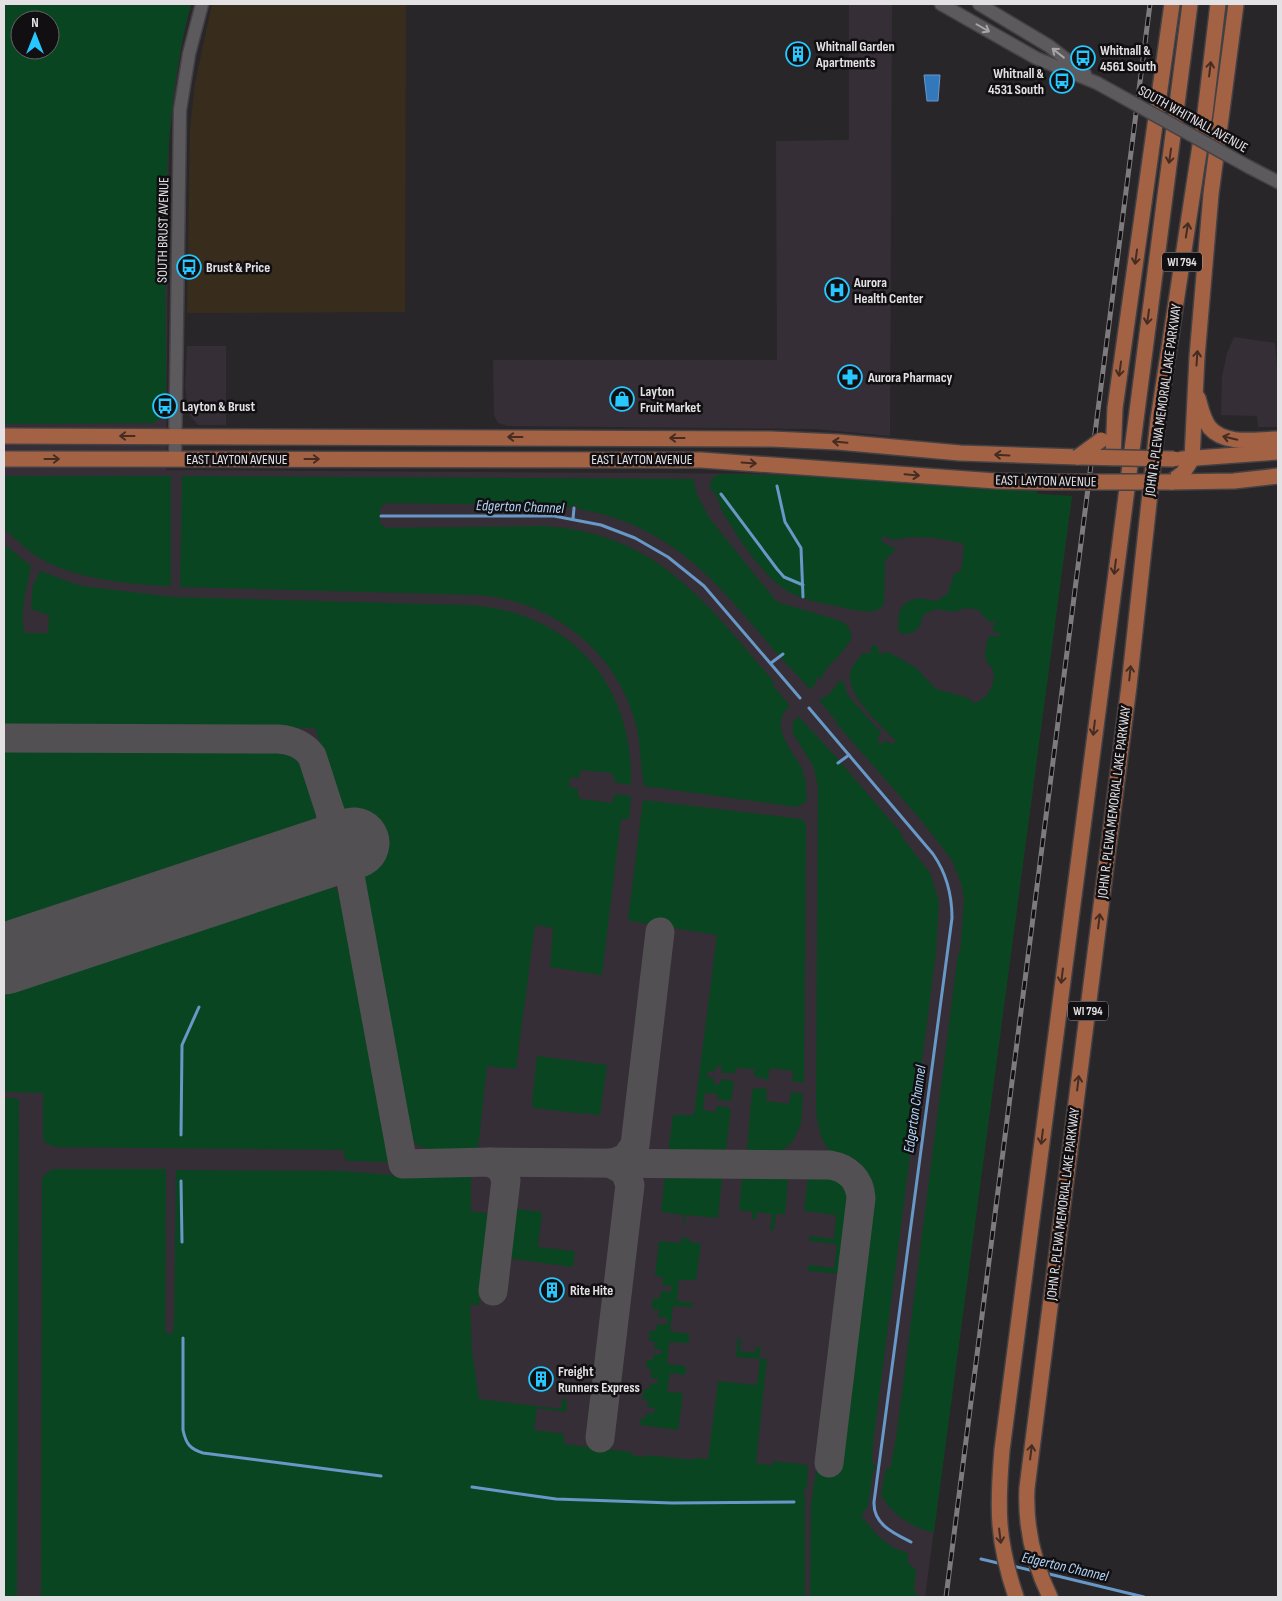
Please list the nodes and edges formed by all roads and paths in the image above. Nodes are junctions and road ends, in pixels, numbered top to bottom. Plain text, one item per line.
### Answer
1 (202, 4) edge
2 (941, 4) edge
3 (979, 4) edge
4 (1172, 4) edge
5 (1190, 4) edge
6 (1218, 4) edge
7 (1236, 4) edge
8 (1096, 83) junction
9 (1278, 181) edge
10 (1195, 390) junction
11 (4, 436) edge
12 (176, 436) junction
13 (1278, 439) edge
14 (1108, 447) junction
15 (1278, 452) edge
16 (1078, 457) junction
17 (4, 459) edge
18 (176, 459) junction
19 (1192, 459) junction
20 (1278, 466) edge
21 (1278, 476) edge
22 (1138, 482) junction
23 (1177, 482) junction
24 (1016, 1597) edge
25 (1050, 1597) edge

1 - 12 street, SOUTH BRUST AVENUE
2 -> 8 street, SOUTH WHITNALL AVENUE
8 -> 3 street, SOUTH WHITNALL AVENUE
4 -> 14 main road
5 -> 24 main road, JOHN R. PLEWA MEMORIAL LAKE PARKWAY / WI 794
25 -> 6 main road, JOHN R. PLEWA MEMORIAL LAKE PARKWAY / WI 794
10 -> 7 main road
8 - 9 street, SOUTH WHITNALL AVENUE, bridge
13 -> 10 main road
10 - 19 main road
12 -> 11 main road, EAST LAYTON AVENUE
16 -> 12 main road, EAST LAYTON AVENUE
12 - 18 street, SOUTH BRUST AVENUE
14 - 16 main road, EAST LAYTON AVENUE, bridge
14 - 16 main road, bridge
14 - 19 main road, EAST LAYTON AVENUE, bridge
14 - 22 main road
15 - 19 main road, EAST LAYTON AVENUE
17 -> 18 main road, EAST LAYTON AVENUE
18 -> 22 main road, EAST LAYTON AVENUE, bridge
19 - 23 main road
20 - 23 main road
21 - 23 main road, EAST LAYTON AVENUE
22 - 23 main road, EAST LAYTON AVENUE, bridge

